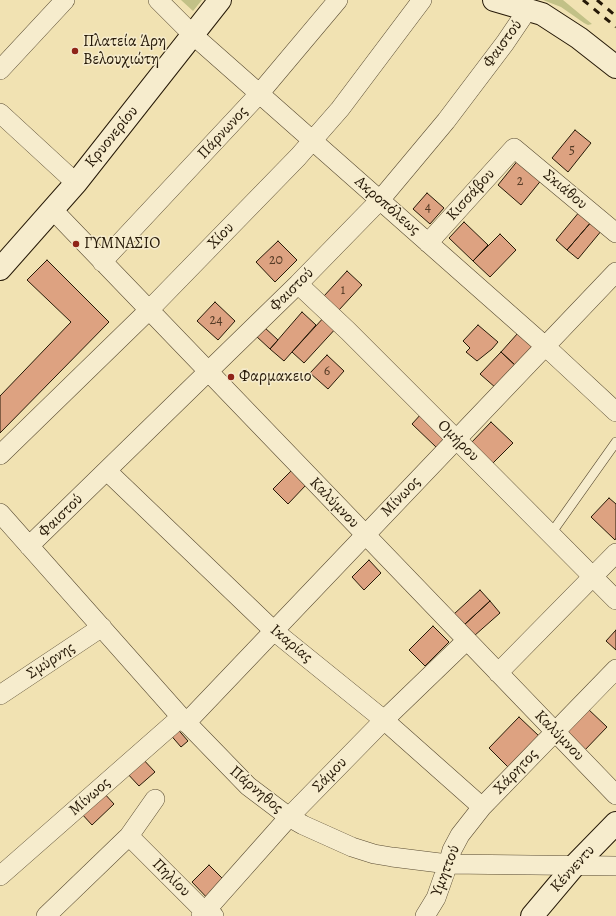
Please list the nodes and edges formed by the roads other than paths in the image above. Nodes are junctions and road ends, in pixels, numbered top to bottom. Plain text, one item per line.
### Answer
1 (65, 0) edge
2 (158, 0) edge
3 (220, 0) edge
4 (338, 0) edge
5 (422, 0) edge
6 (494, 0) edge
7 (528, 9) junction
8 (193, 35) junction
9 (616, 67) edge
10 (0, 70) edge
11 (259, 94) junction
12 (0, 113) edge
13 (313, 141) junction
14 (514, 148) joint
15 (76, 183) junction
16 (380, 200) junction
17 (52, 210) junction
18 (616, 233) edge
19 (428, 243) junction
20 (102, 262) junction
21 (0, 269) edge
22 (616, 272) edge
23 (298, 284) junction
24 (149, 310) junction
25 (545, 346) junction
26 (208, 372) junction
27 (616, 412) edge
28 (456, 439) junction
29 (616, 442) edge
30 (0, 455) edge
31 (107, 471) junction
32 (0, 513) edge
33 (365, 535) junction
34 (550, 535) junction
35 (29, 546) junction
36 (616, 553) edge
37 (592, 578) junction
38 (616, 600) edge
39 (102, 627) junction
40 (274, 631) junction
41 (467, 640) junction
42 (616, 669) edge
43 (498, 673) junction
44 (0, 695) edge
45 (184, 720) junction
46 (384, 720) junction
47 (555, 732) junction
48 (616, 795) edge
49 (155, 799) dead end
50 (482, 807) junction
51 (289, 817) junction
52 (616, 823) edge
53 (129, 836) junction
54 (448, 864) junction
55 (574, 865) junction
56 (616, 866) edge
57 (0, 876) edge
58 (207, 915) edge
59 (46, 916) edge
60 (425, 916) edge
61 (532, 916) edge

1 - 10 street
2 - 8 street, Ακροπόλεως
3 - 8 street, Κρυονερίου
4 - 11 street, Πάρνωνος
5 - 13 street, Χίου
6 - 7 street
7 - 9 street
7 - 16 street, Φαιστού
8 - 11 street, Ακροπόλεως
8 - 15 street, Κρυονερίου
11 - 13 street, Ακροπόλεως
11 - 20 street, Πάρνωνος
12 - 15 street
13 - 16 street, Ακροπόλεως
13 - 24 street, Χίου
14 - 18 street, Σκιάθου
14 - 19 street, Κισσάβου
15 - 17 street, Κρυονερίου
16 - 19 street, Ακροπόλεως
16 - 23 street, Φαιστού
17 - 20 street, Καλύμνου
17 - 21 street, Κρυονερίου
19 - 25 street, Ακροπόλεως
20 - 24 street, Καλύμνου
22 - 25 street, Μίνωος
23 - 26 street, Φαιστού
23 - 28 street, Ομήρου
24 - 26 street, Καλύμνου
24 - 30 street, Χίου
25 - 27 street, Ακροπόλεως
25 - 28 street, Μίνωος
26 - 31 street, Φαιστού
26 - 33 street, Καλύμνου
28 - 33 street, Μίνωος
28 - 34 street, Ομήρου
29 - 34 lane
31 - 35 street, Φαιστού
31 - 40 street, Ικαρίας
32 - 35 street, Πάρνηθος
33 - 40 street, Μίνωος
33 - 41 street, Καλύμνου
34 - 37 street, Ομήρου
35 - 39 street, Πάρνηθος
36 - 37 street
37 - 38 street, Ομήρου
37 - 43 street
39 - 44 street, Σμύρνης
39 - 45 street, Πάρνηθος
40 - 45 street, Μίνωος
40 - 46 street, Ικαρίας
41 - 43 street, Καλύμνου
41 - 46 street, Σάμου
42 - 47 street, Χάρητος
43 - 47 street, Καλύμνου
45 - 51 street, Πάρνηθος
45 - 57 street, Μίνωος
46 - 50 street, Ικαρίας
46 - 51 street, Σάμου
47 - 48 street, Καλύμνου
47 - 50 street, Χάρητος
49 - 53 street
50 - 54 street, Υμηττού
51 - 54 street, Πάρνηθος
51 - 58 street, Σάμου
52 - 55 street, Κέννεντυ
53 - 58 street, Πηλίου
53 - 59 street
54 - 55 street, Πάρνηθος
54 - 60 street, Υμηττού
55 - 56 street, Πάρνηθος
55 - 61 street, Κέννεντυ

